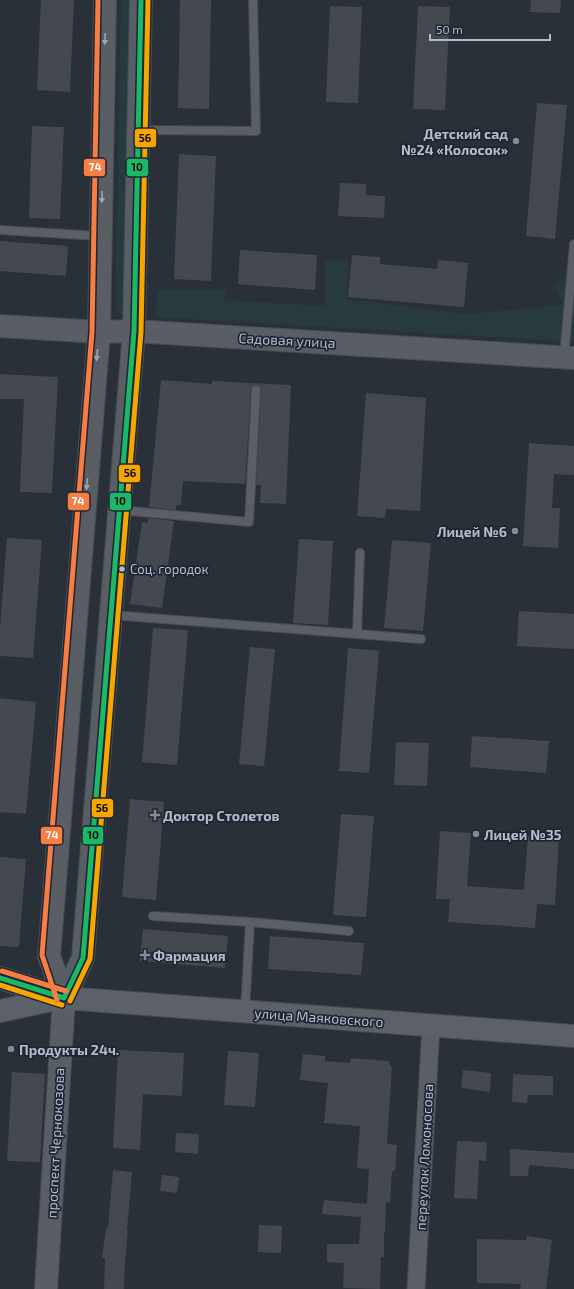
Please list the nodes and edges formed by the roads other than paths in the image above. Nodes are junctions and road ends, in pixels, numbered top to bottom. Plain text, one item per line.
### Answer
1 (105, 0) edge
2 (141, 0) edge
3 (253, 0) edge
4 (138, 130) junction
5 (0, 230) edge
6 (101, 236) junction
7 (574, 244) edge
8 (0, 326) edge
9 (134, 331) junction
10 (99, 332) junction
11 (569, 357) edge
12 (256, 390) dead end
13 (120, 510) junction
14 (360, 553) dead end
15 (111, 615) junction
16 (357, 634) junction
17 (421, 639) dead end
18 (153, 916) dead end
19 (250, 922) junction
20 (349, 931) dead end
21 (0, 978) edge
22 (64, 998) junction
23 (0, 1010) edge
24 (245, 1012) junction
25 (431, 1026) junction
26 (574, 1036) edge
27 (46, 1289) edge
28 (416, 1289) edge

1 -> 6 street, проспект Чернокозова
2 - 4 street, проспект Чернокозова
3 - 4 lane
4 - 9 street, проспект Чернокозова
5 - 6 lane
6 - 10 street, проспект Чернокозова
7 - 11 lane
8 - 10 street, Садовая улица
9 - 10 street, Садовая улица
9 - 11 street, Садовая улица
9 - 13 street, проспект Чернокозова
10 -> 22 street, проспект Чернокозова
12 - 13 lane
13 - 15 street, проспект Чернокозова
14 - 16 lane
15 - 16 lane
15 - 22 street, проспект Чернокозова
16 - 17 lane
18 - 19 lane
19 - 20 lane
19 - 24 lane
21 - 22 main road, улица Маяковского
22 - 23 main road, улица Маяковского
22 - 24 main road, улица Маяковского
22 - 27 street, проспект Чернокозова
24 - 25 main road, улица Маяковского
25 - 26 main road, улица Маяковского
25 - 28 street, переулок Ломоносова

